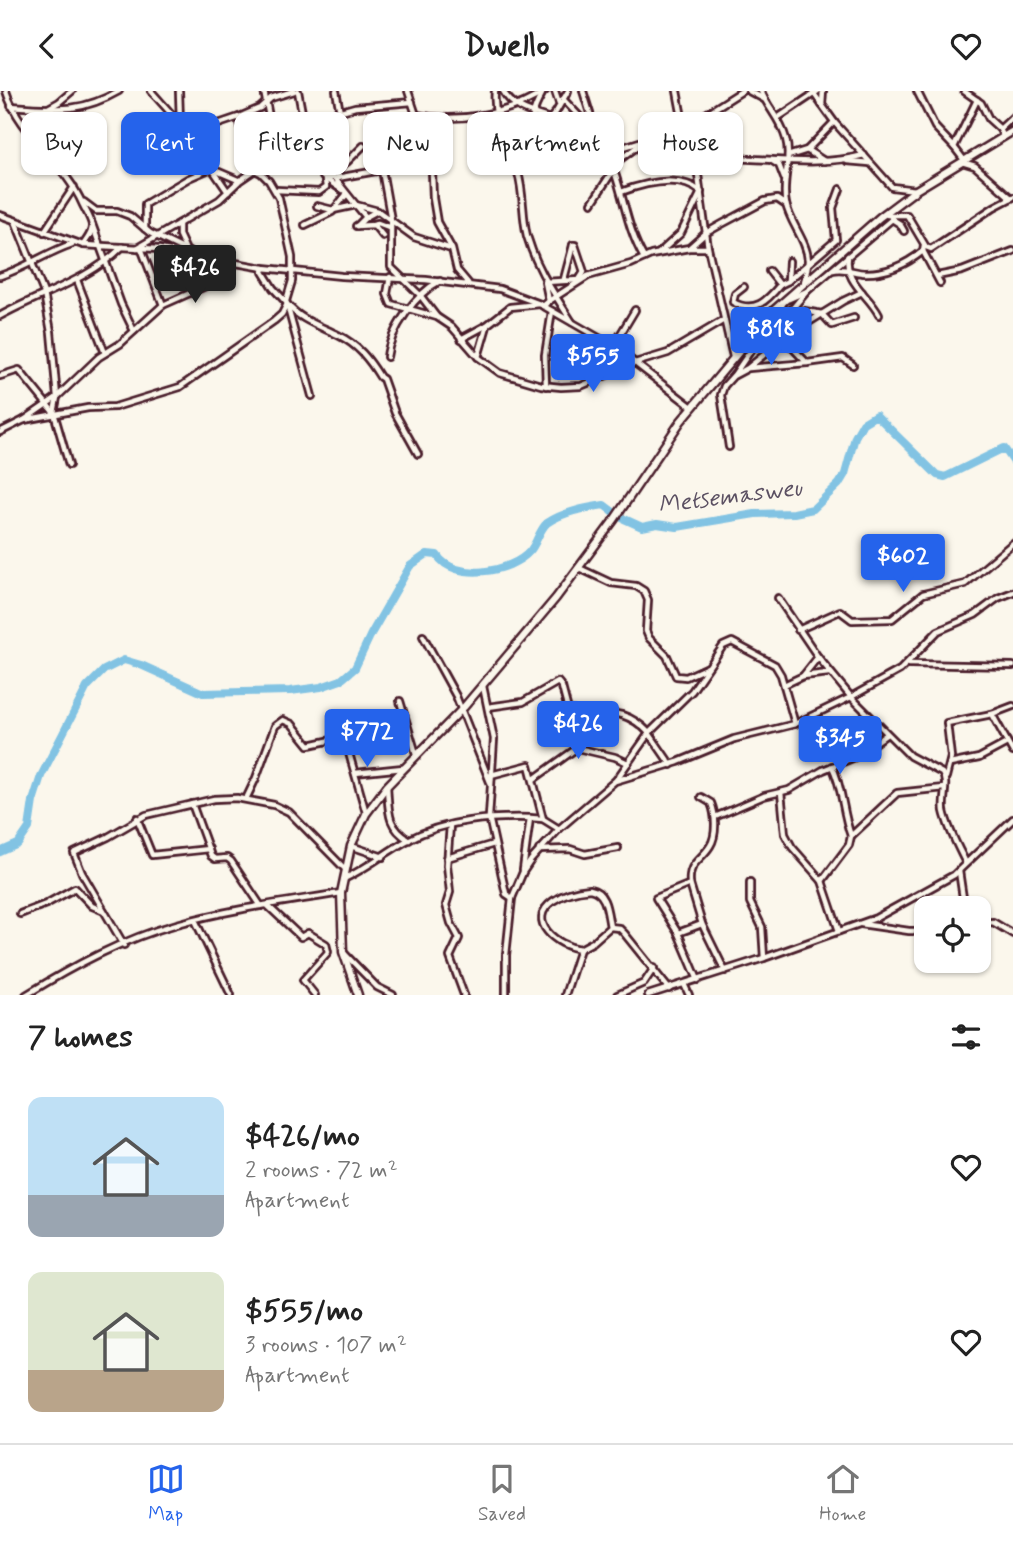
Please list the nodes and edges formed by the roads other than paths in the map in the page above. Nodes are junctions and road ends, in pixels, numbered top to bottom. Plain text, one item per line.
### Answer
1 (6, 91) edge
2 (72, 91) edge
3 (119, 91) edge
4 (151, 91) edge
5 (178, 91) edge
6 (264, 91) edge
7 (296, 91) edge
8 (336, 91) edge
9 (408, 91) edge
10 (495, 91) edge
11 (503, 91) edge
12 (555, 91) edge
13 (568, 91) edge
14 (583, 91) edge
15 (677, 91) edge
16 (742, 91) edge
17 (749, 91) edge
18 (761, 91) edge
19 (917, 91) edge
20 (964, 91) edge
21 (543, 92) edge
22 (817, 92) edge
23 (178, 98) junction
24 (563, 99) junction
25 (764, 100) junction
26 (977, 100) junction
27 (412, 102) junction
28 (163, 103) junction
29 (266, 103) junction
30 (560, 105) junction
31 (11, 106) junction
32 (516, 106) junction
33 (822, 106) junction
34 (34, 108) junction
35 (46, 109) junction
36 (340, 111) joint
37 (495, 111) junction
38 (34, 112) edge
39 (41, 112) edge
40 (171, 112) edge
41 (179, 112) edge
42 (252, 112) edge
43 (268, 112) edge
44 (300, 112) edge
45 (415, 112) edge
46 (531, 112) edge
47 (533, 112) edge
48 (555, 112) edge
49 (575, 112) edge
50 (590, 112) edge
51 (681, 112) edge
52 (709, 112) edge
53 (779, 117) junction
54 (1013, 117) edge
55 (21, 119) edge
56 (453, 119) edge
57 (834, 122) junction
58 (1013, 131) edge
59 (1002, 133) junction
60 (363, 146) dead end
61 (954, 147) junction
62 (807, 150) junction
63 (864, 155) junction
64 (349, 158) edge
65 (788, 158) junction
66 (743, 159) edge
67 (771, 159) junction
68 (843, 161) junction
69 (962, 161) junction
70 (826, 162) junction
71 (871, 163) junction
72 (220, 172) edge
73 (67, 175) edge
74 (197, 175) edge
75 (217, 175) edge
76 (250, 175) edge
77 (261, 175) edge
78 (330, 175) edge
79 (338, 175) edge
80 (432, 175) edge
81 (518, 175) edge
82 (610, 175) edge
83 (616, 175) edge
84 (699, 177) joint
85 (326, 178) junction
86 (337, 178) junction
87 (239, 181) junction
88 (683, 181) junction
89 (785, 183) junction
90 (74, 187) junction
91 (840, 189) dead end
92 (275, 190) junction
93 (916, 190) junction
94 (228, 192) junction
95 (344, 192) junction
96 (621, 192) junction
97 (701, 192) junction
98 (1012, 197) edge
99 (81, 198) junction
100 (592, 203) dead end
101 (356, 205) junction
102 (786, 205) junction
103 (317, 207) dead end
104 (333, 211) junction
105 (378, 211) junction
106 (0, 215) edge
107 (880, 216) junction
108 (366, 217) junction
109 (891, 217) junction
110 (391, 220) junction
111 (15, 221) junction
112 (179, 223) junction
113 (92, 224) junction
114 (372, 224) junction
115 (305, 225) dead end
116 (172, 228) junction
117 (391, 228) junction
118 (146, 230) junction
119 (904, 231) dead end
120 (44, 232) junction
121 (706, 233) junction
122 (179, 235) junction
123 (158, 236) junction
124 (383, 236) dead end
125 (74, 243) junction
126 (924, 244) junction
127 (83, 245) junction
128 (101, 247) junction
129 (123, 247) junction
130 (139, 248) junction
131 (185, 248) junction
132 (690, 248) junction
133 (708, 248) junction
134 (452, 249) junction
135 (923, 251) junction
136 (1013, 251) edge
137 (191, 253) junction
138 (658, 254) junction
139 (848, 255) junction
140 (644, 258) junction
141 (789, 261) dead end
142 (32, 263) junction
143 (106, 263) junction
144 (233, 263) junction
145 (808, 263) junction
146 (264, 268) junction
147 (293, 270) junction
148 (848, 270) junction
149 (769, 271) dead end
150 (829, 271) junction
151 (0, 276) edge
152 (937, 276) junction
153 (390, 277) junction
154 (403, 278) junction
155 (565, 279) junction
156 (77, 280) junction
157 (579, 280) junction
158 (440, 281) junction
159 (788, 281) junction
160 (545, 282) junction
161 (804, 282) junction
162 (469, 283) junction
163 (940, 283) dead end
164 (780, 285) junction
165 (744, 287) dead end
166 (807, 291) junction
167 (862, 292) junction
168 (44, 293) junction
169 (420, 295) junction
170 (556, 297) junction
171 (549, 301) junction
172 (783, 301) junction
173 (286, 303) junction
174 (542, 305) junction
175 (163, 306) junction
176 (411, 308) junction
177 (792, 309) junction
178 (635, 310) dead end
179 (552, 311) junction
180 (822, 314) junction
181 (879, 315) dead end
182 (0, 316) edge
183 (437, 317) junction
184 (854, 318) dead end
185 (724, 320) junction
186 (776, 322) junction
187 (573, 323) junction
188 (487, 325) junction
189 (134, 331) junction
190 (461, 339) junction
191 (776, 345) junction
192 (613, 346) junction
193 (105, 353) junction
194 (733, 356) junction
195 (387, 357) dead end
196 (478, 357) junction
197 (635, 363) junction
198 (807, 363) junction
199 (853, 365) dead end
200 (748, 368) junction
201 (0, 376) edge
202 (733, 376) junction
203 (546, 386) junction
204 (312, 396) dead end
205 (57, 397) junction
206 (46, 405) junction
207 (692, 407) junction
208 (54, 414) junction
209 (24, 421) junction
210 (0, 432) edge
211 (729, 447) dead end
212 (418, 454) dead end
213 (69, 465) dead end
214 (1013, 543) edge
215 (579, 568) junction
216 (1013, 592) edge
217 (778, 598) dead end
218 (798, 630) junction
219 (423, 636) dead end
220 (818, 657) junction
221 (908, 664) junction
222 (708, 666) junction
223 (1013, 666) edge
224 (829, 673) junction
225 (803, 676) junction
226 (483, 685) junction
227 (784, 685) junction
228 (850, 697) junction
229 (400, 701) dead end
230 (1013, 706) edge
231 (488, 707) junction
232 (461, 710) junction
233 (992, 714) junction
234 (796, 724) junction
235 (649, 733) junction
236 (887, 734) junction
237 (1007, 743) junction
238 (1013, 752) edge
239 (416, 754) junction
240 (628, 763) junction
241 (950, 764) junction
242 (671, 765) junction
243 (832, 766) junction
244 (403, 768) junction
245 (355, 773) junction
246 (491, 775) junction
247 (945, 778) junction
248 (534, 779) junction
249 (615, 781) junction
250 (490, 783) junction
251 (387, 786) junction
252 (944, 788) junction
253 (781, 792) junction
254 (701, 797) dead end
255 (246, 799) junction
256 (192, 804) junction
257 (366, 814) junction
258 (489, 817) junction
259 (715, 817) junction
260 (137, 818) junction
261 (530, 818) junction
262 (543, 819) junction
263 (1013, 819) edge
264 (450, 825) junction
265 (559, 829) junction
266 (851, 836) junction
267 (408, 840) junction
268 (494, 844) junction
269 (351, 846) junction
270 (618, 848) dead end
271 (209, 849) junction
272 (538, 851) junction
273 (384, 857) junction
274 (447, 858) junction
275 (966, 863) junction
276 (345, 869) junction
277 (959, 870) junction
278 (523, 872) junction
279 (343, 880) junction
280 (822, 881) junction
281 (750, 882) dead end
282 (690, 884) junction
283 (341, 893) junction
284 (963, 896) edge
285 (512, 898) junction
286 (264, 906) junction
287 (104, 911) junction
288 (20, 913) dead end
289 (195, 920) junction
290 (991, 922) edge
291 (702, 924) junction
292 (861, 924) junction
293 (610, 927) junction
294 (839, 930) junction
295 (914, 931) edge
296 (678, 933) junction
297 (1013, 934) edge
298 (124, 945) junction
299 (580, 949) junction
300 (343, 952) junction
301 (764, 958) junction
302 (654, 968) junction
303 (725, 971) junction
304 (698, 980) junction
305 (684, 984) junction
306 (39, 987) junction
307 (669, 989) junction
308 (26, 995) edge
309 (43, 995) edge
310 (231, 995) edge
311 (316, 995) edge
312 (358, 995) edge
313 (393, 995) edge
314 (464, 995) edge
315 (506, 995) edge
316 (565, 995) edge
317 (617, 995) edge
318 (648, 995) edge
319 (689, 995) edge

1 - 31 street
2 - 35 street
3 - 35 street
4 - 28 street
5 - 23 street
6 - 29 street
7 - 29 street
7 - 44 street
8 - 36 street
9 - 27 street
10 - 37 street
11 - 32 street
12 - 30 street
13 - 24 street
14 - 50 street
15 - 51 street
16 - 52 street
17 - 25 street
18 - 25 street
19 - 61 street
20 - 26 street
21 - 32 street
21 - 47 street
22 - 33 street
22 - 33 street
22 - 53 street
23 - 28 street
23 - 41 street
24 - 30 street
24 - 49 street
25 - 53 street
26 - 59 street
26 - 61 street
27 - 36 street
27 - 45 street
28 - 40 street
29 - 42 street
29 - 43 street
30 - 48 street
31 - 34 street
31 - 55 street
32 - 37 street
32 - 46 street
33 - 57 street
34 - 35 street
34 - 38 street
35 - 39 street
37 - 56 street
53 - 65 street
54 - 59 street
57 - 62 street
57 - 63 street
58 - 59 street
59 - 69 street
60 - 64 street
61 - 69 street
62 - 65 street
62 - 70 street
63 - 68 street
63 - 71 street
65 - 67 street
65 - 70 street
65 - 89 street
66 - 67 street
67 - 89 street
68 - 70 street
68 - 71 street
69 - 93 street
69 - 98 street
71 - 93 street
72 - 87 street
73 - 90 street
74 - 118 street
75 - 94 street
76 - 87 street
77 - 92 street
78 - 85 street
79 - 86 street
80 - 134 street
81 - 160 street
82 - 100 street
83 - 96 street
84 - 88 street
84 - 97 street
85 - 86 street
85 - 92 street
85 - 95 street
86 - 95 street
86 - 110 street
87 - 94 street
88 - 96 street
88 - 97 street
89 - 102 street
90 - 99 street
90 - 120 street
91 - 145 street
92 - 147 street
93 - 107 street
94 - 112 street
95 - 101 street
95 - 104 street
96 - 140 street
97 - 121 street
97 - 138 street
98 - 126 street
99 - 113 street
99 - 118 street
101 - 104 street
101 - 105 street
101 - 108 street
102 - 121 street
102 - 145 street
103 - 104 street
104 - 115 street
105 - 108 street
105 - 110 street
106 - 111 street
107 - 109 street
107 - 161 street
108 - 114 street
109 - 119 street
109 - 126 street
109 - 139 street
110 - 117 street
110 - 134 street
111 - 120 street
111 - 142 street
112 - 116 street
112 - 122 street
113 - 127 street
113 - 128 street
114 - 117 street
114 - 124 street
116 - 122 street
116 - 123 street
117 - 154 street
118 - 123 street
120 - 125 street
121 - 132 street
121 - 133 street
122 - 131 street
123 - 130 street
123 - 131 street
125 - 127 street
125 - 142 street
126 - 135 street
127 - 128 street
128 - 129 street
128 - 143 street
129 - 130 street
129 - 143 street
130 - 137 street
130 - 175 street
131 - 137 street
132 - 133 street
132 - 138 street
133 - 185 street
134 - 162 street
135 - 148 street
135 - 152 street
136 - 152 street
137 - 144 street
138 - 140 street
139 - 148 street
139 - 150 street
140 - 157 street
141 - 159 street
142 - 151 street
142 - 168 street
143 - 156 street
143 - 189 street
144 - 146 street
144 - 175 street
145 - 159 street
145 - 161 street
146 - 147 street
146 - 173 street
147 - 153 street
147 - 173 street
148 - 150 street
148 - 167 street
149 - 164 street
150 - 166 street
152 - 163 street
153 - 154 street
153 - 176 street
154 - 158 street
154 - 169 street
155 - 157 street
155 - 157 street
155 - 160 street
156 - 168 street
156 - 193 street
157 - 170 street
158 - 162 street
158 - 169 street
159 - 164 street
160 - 170 street
160 - 171 street
161 - 172 street
162 - 174 street
164 - 165 street
166 - 172 street
166 - 177 street
167 - 180 street
167 - 181 street
168 - 182 street
168 - 205 street
169 - 176 street
169 - 183 street
170 - 171 street
170 - 187 street
171 - 174 street
172 - 186 street
172 - 194 street
173 - 204 street
173 - 208 street
173 - 212 street
174 - 179 street
174 - 188 street
175 - 189 street
176 - 183 street
176 - 195 street
177 - 180 street
177 - 186 street
178 - 192 street
179 - 187 street
179 - 203 street
180 - 184 street
180 - 191 street
183 - 190 street
185 - 194 street
185 - 197 street
186 - 202 street
187 - 192 street
188 - 190 street
188 - 196 street
189 - 193 street
190 - 196 street
191 - 198 street
191 - 200 street
192 - 197 street
193 - 205 street
194 - 207 street
196 - 203 street
197 - 203 street
197 - 207 street
198 - 199 street
198 - 200 street
200 - 202 street
201 - 206 street
202 - 211 street
205 - 206 street
205 - 208 street
206 - 208 street
206 - 209 street
207 - 215 street
208 - 209 street
208 - 213 street
209 - 210 street
214 - 218 street
215 - 222 street
215 - 226 street
216 - 221 street
217 - 218 street
218 - 220 street
219 - 232 street
220 - 224 street
220 - 225 street
221 - 223 street
221 - 228 street
222 - 227 street
222 - 235 street
224 - 225 street
224 - 228 street
225 - 227 street
226 - 231 street
226 - 232 street
227 - 234 street
228 - 234 street
228 - 236 street
229 - 239 street
230 - 233 street
231 - 235 street
231 - 246 street
232 - 239 street
232 - 250 street
233 - 237 street
233 - 241 street
234 - 242 street
235 - 240 street
235 - 242 street
236 - 243 street
236 - 247 street
237 - 238 street
237 - 241 street
239 - 244 street
240 - 248 street
240 - 249 street
241 - 247 street
242 - 249 street
243 - 253 street
243 - 266 street
244 - 245 street
244 - 251 street
245 - 255 street
245 - 257 street
246 - 248 street
246 - 250 street
247 - 252 street
248 - 262 street
249 - 265 street
250 - 258 street
251 - 257 street
251 - 267 street
252 - 266 street
252 - 275 street
253 - 259 street
253 - 280 street
254 - 259 street
255 - 256 street
255 - 276 street
256 - 260 street
256 - 271 street
257 - 269 street
258 - 261 street
258 - 264 street
258 - 268 street
259 - 282 street
260 - 271 street
260 - 287 street
261 - 262 street
261 - 278 street
262 - 265 street
263 - 275 street
264 - 267 street
264 - 274 street
265 - 272 street
266 - 280 street
267 - 273 street
268 - 274 street
268 - 285 street
269 - 273 street
269 - 276 street
270 - 272 street
271 - 286 street
272 - 278 street
273 - 279 street
274 - 314 street
275 - 277 street
276 - 279 street
277 - 284 street
277 - 292 street
278 - 285 street
279 - 283 street
280 - 294 street
281 - 301 street
282 - 291 street
282 - 296 street
283 - 286 street
283 - 300 street
285 - 315 street
286 - 289 street
286 - 311 street
287 - 288 street
287 - 298 street
289 - 298 street
289 - 310 street
290 - 297 street
291 - 296 street
291 - 303 street
292 - 294 street
292 - 295 street
293 - 299 street
293 - 299 street
293 - 302 street
294 - 301 street
296 - 304 street
298 - 306 street
299 - 316 street
300 - 312 street
300 - 313 street
301 - 303 street
302 - 307 street
302 - 317 street
303 - 304 street
304 - 305 street
305 - 307 street
305 - 319 street
306 - 308 street
306 - 309 street
307 - 318 street

